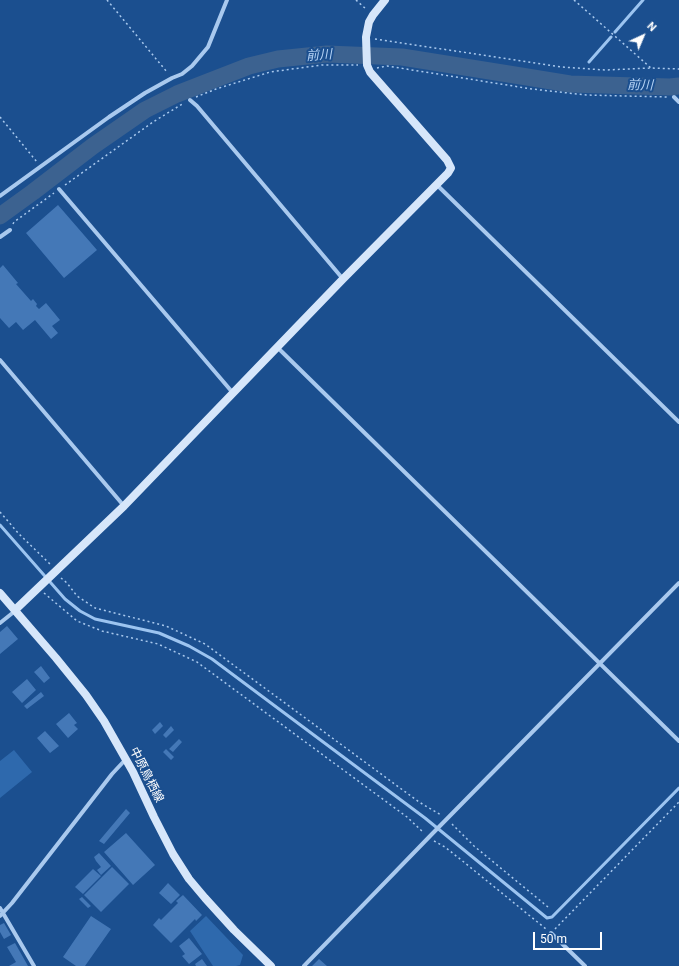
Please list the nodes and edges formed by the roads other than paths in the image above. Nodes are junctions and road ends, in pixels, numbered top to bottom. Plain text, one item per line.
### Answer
1 (227, 0) edge
2 (385, 0) edge
3 (674, 97) road end
4 (190, 100) road end
5 (679, 102) edge
6 (436, 185) junction
7 (59, 189) road end
8 (0, 196) edge
9 (10, 230) road end
10 (0, 237) edge
11 (343, 279) junction
12 (277, 347) junction
13 (0, 360) edge
14 (234, 393) junction
15 (679, 422) edge
16 (124, 506) junction
17 (679, 583) edge
18 (0, 593) edge
19 (15, 610) junction
20 (0, 623) edge
21 (600, 663) junction
22 (679, 741) edge
23 (126, 759) junction
24 (0, 908) edge
25 (2, 915) edge
26 (551, 933) road end
27 (34, 966) edge
28 (271, 966) edge
29 (304, 966) edge
30 (585, 966) edge

1 - 8 street
2 - 6 street
3 - 5 street
4 - 11 street
6 - 11 street
6 - 15 street
7 - 14 street
9 - 10 street
11 - 12 street
12 - 14 street
12 - 21 street
13 - 16 street
14 - 16 street
16 - 19 street
17 - 21 street
18 - 19 street, 中原鳥栖線
19 - 20 street
19 - 23 street, 中原鳥栖線
21 - 22 street
21 - 29 street
23 - 25 street
23 - 28 street, 中原鳥栖線
24 - 25 street
25 - 27 street
26 - 30 street

